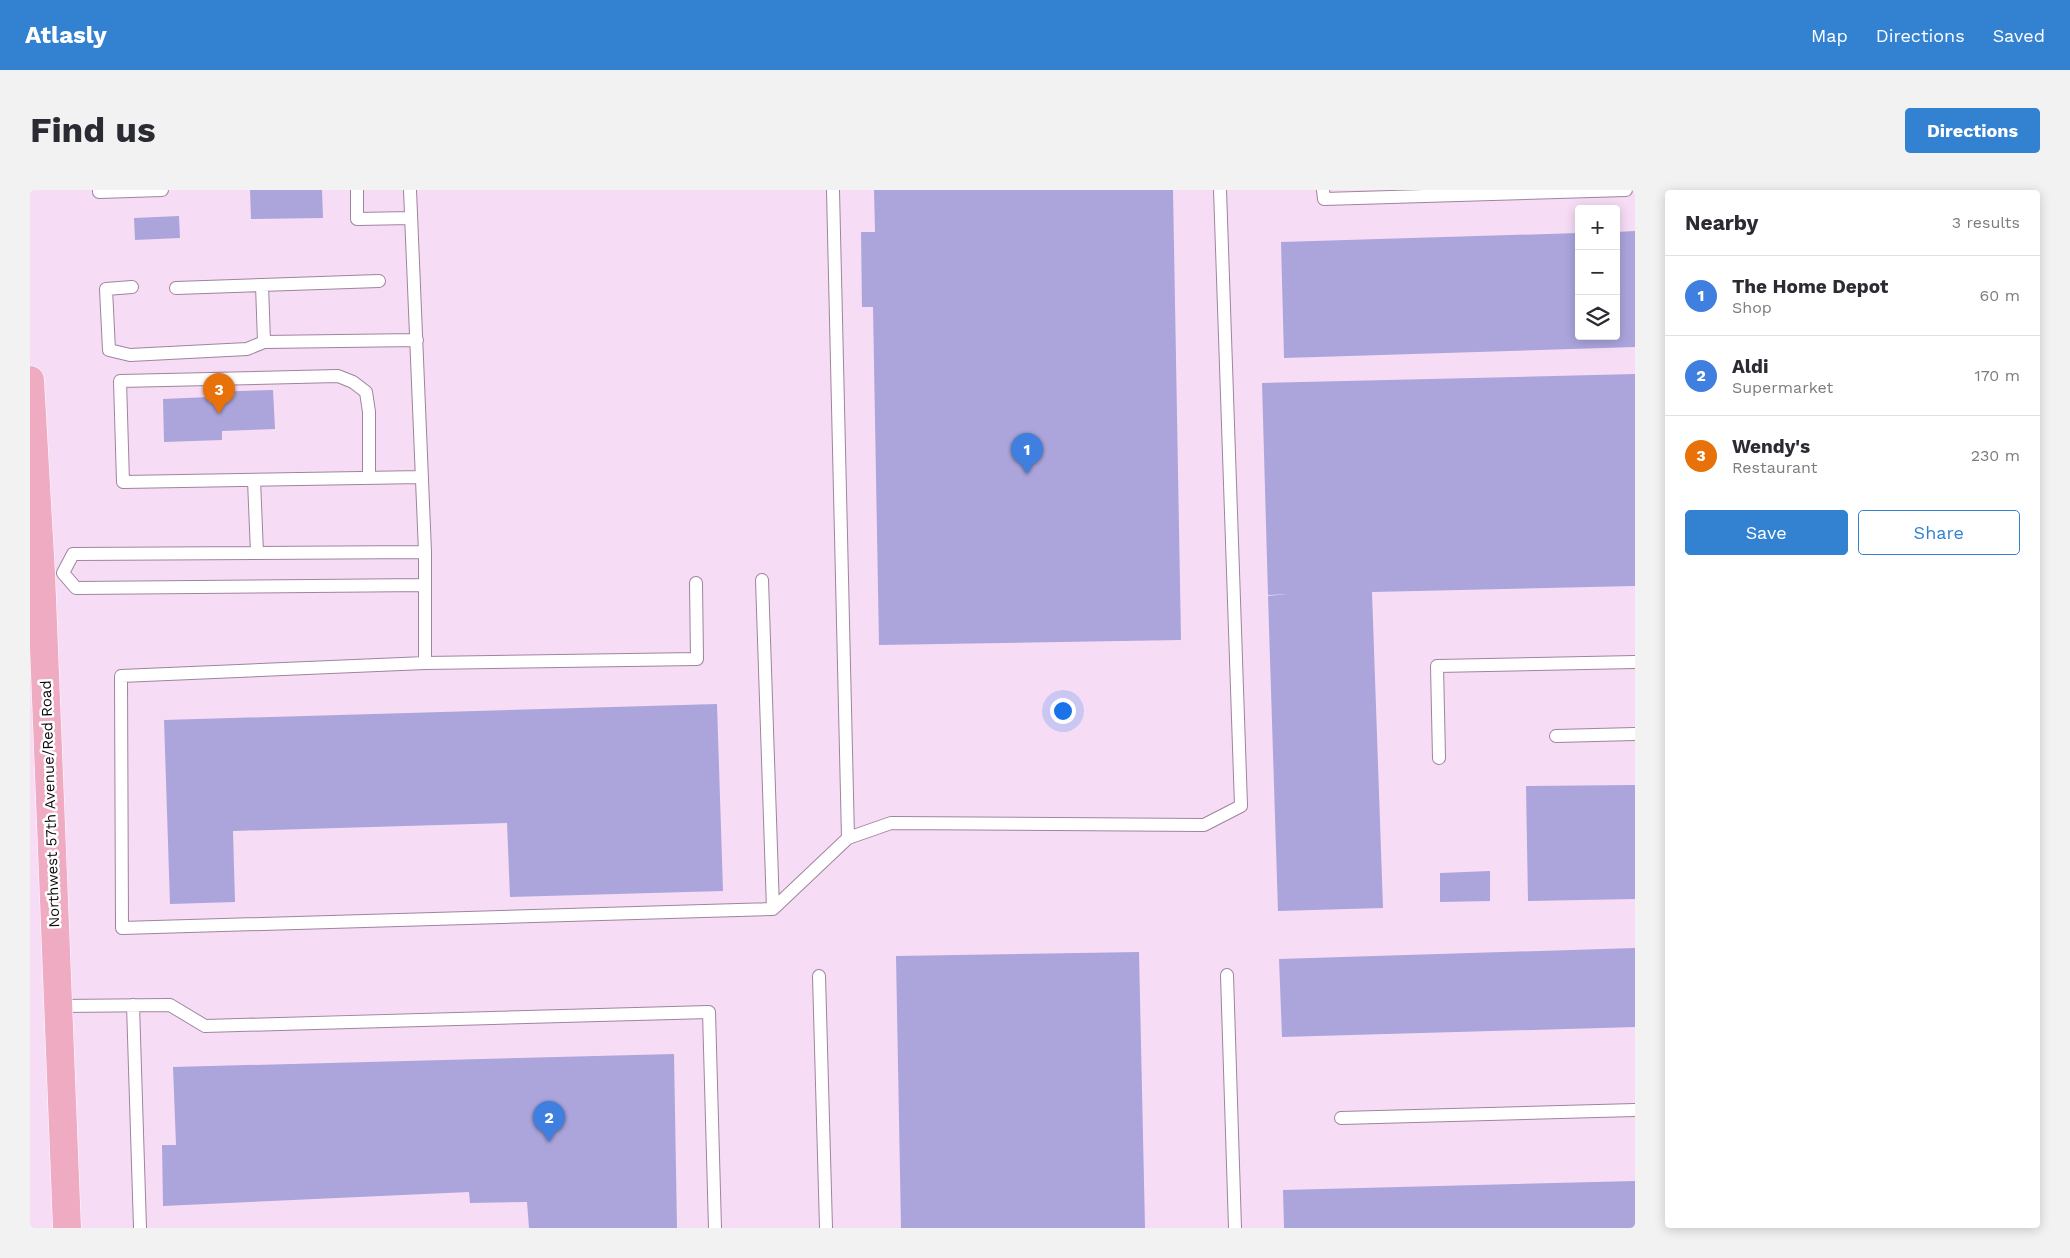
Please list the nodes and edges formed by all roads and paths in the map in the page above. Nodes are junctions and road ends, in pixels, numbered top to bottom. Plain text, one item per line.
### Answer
1 (99, 190) edge
2 (162, 190) edge
3 (356, 190) edge
4 (410, 190) edge
5 (833, 190) edge
6 (1220, 190) edge
7 (1323, 190) edge
8 (1626, 190) edge
9 (411, 218) junction
10 (379, 282) dead end
11 (262, 285) junction
12 (132, 287) dead end
13 (176, 288) dead end
14 (416, 340) junction
15 (264, 342) junction
16 (30, 380) edge
17 (422, 477) junction
18 (369, 478) junction
19 (254, 480) junction
20 (426, 552) junction
21 (257, 553) junction
22 (52, 573) junction
23 (762, 580) dead end
24 (696, 583) dead end
25 (425, 585) junction
26 (1635, 662) edge
27 (425, 663) junction
28 (1635, 734) edge
29 (1556, 736) dead end
30 (1439, 758) dead end
31 (848, 838) junction
32 (772, 908) junction
33 (1227, 975) dead end
34 (819, 976) dead end
35 (133, 1005) junction
36 (59, 1006) junction
37 (1635, 1110) edge
38 (1341, 1118) dead end
39 (67, 1228) edge
40 (140, 1228) edge
41 (715, 1228) edge
42 (826, 1228) edge
43 (1236, 1228) edge

1 - 2 lane
3 - 9 lane
4 - 9 lane
5 - 31 lane
6 - 31 lane
7 - 8 lane
9 - 14 lane
10 - 11 lane
11 - 13 lane
11 - 15 lane
12 - 15 lane
14 - 15 lane
14 - 17 lane
16 - 22 main road, Northwest 57th Avenue/Red Road
17 - 18 lane
17 - 20 lane
18 - 19 lane
18 - 19 lane
19 - 21 lane
20 - 21 lane
20 - 25 lane
21 - 22 lane
22 - 25 lane
22 - 36 main road, Northwest 57th Avenue/Red Road
23 - 32 lane
24 - 27 lane
25 - 27 lane
26 - 30 lane
27 - 32 lane
28 - 29 lane
31 - 32 lane
33 - 43 lane
34 - 42 lane
35 - 36 lane
35 - 40 lane
35 - 41 lane
36 - 39 main road, Northwest 57th Avenue/Red Road
37 - 38 lane

